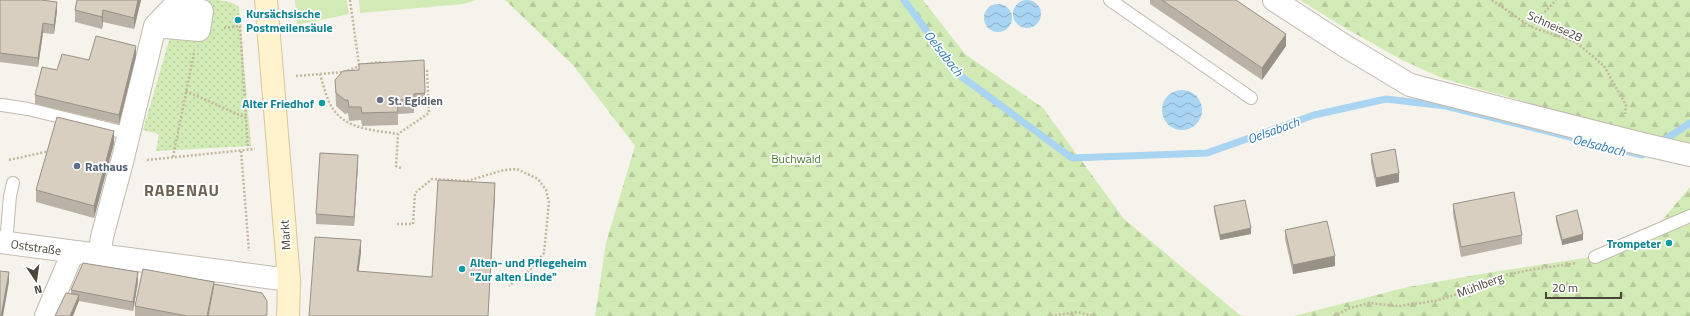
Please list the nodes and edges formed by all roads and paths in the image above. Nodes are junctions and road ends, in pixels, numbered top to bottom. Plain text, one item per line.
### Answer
1 (266, 0) edge
2 (350, 0) edge
3 (1110, 0) edge
4 (1274, 0) edge
5 (1492, 0) edge
6 (1556, 0) edge
7 (1531, 27) junction
8 (199, 30) junction
9 (386, 63) edge
10 (359, 65) junction
11 (420, 69) edge
12 (320, 74) junction
13 (303, 76) dead end
14 (186, 91) junction
15 (1251, 98) dead end
16 (2, 105) dead end
17 (246, 118) junction
18 (130, 134) junction
19 (398, 134) junction
20 (1630, 141) junction
21 (248, 149) junction
22 (254, 149) dead end
23 (50, 151) edge
24 (241, 151) junction
25 (1690, 155) edge
26 (173, 157) junction
27 (9, 160) dead end
28 (122, 162) junction
29 (401, 168) dead end
30 (13, 183) dead end
31 (1690, 216) edge
32 (397, 224) dead end
33 (3, 242) edge
34 (73, 252) junction
35 (250, 255) dead end
36 (99, 256) junction
37 (1595, 257) joint
38 (289, 280) junction
39 (509, 286) dead end
40 (46, 316) edge
41 (288, 316) edge
42 (1051, 316) edge
43 (1094, 316) edge
44 (1334, 316) edge

1 - 38 main road, Markt
2 - 10 path
3 - 15 lane
4 - 20 street
5 - 7 path, Schneise28
6 - 7 path
7 - 20 path, Schneise28
8 - 14 path
8 - 17 path
8 - 18 street
9 - 10 path
10 - 12 path
11 - 19 path
12 - 13 path
12 - 19 path
14 - 17 path
14 - 26 path
16 - 18 lane
17 - 21 path
18 - 28 street
19 - 29 path
20 - 25 street
21 - 22 path
21 - 24 path
23 - 27 path
24 - 26 path
24 - 35 path
26 - 28 path
28 - 36 street
30 - 33 lane
31 - 37 lane
32 - 39 path
33 - 34 street, Oststraße
34 - 36 street
34 - 40 street
36 - 38 street
37 - 44 path, Mühlberg
38 - 41 main road, Markt
42 - 43 path

